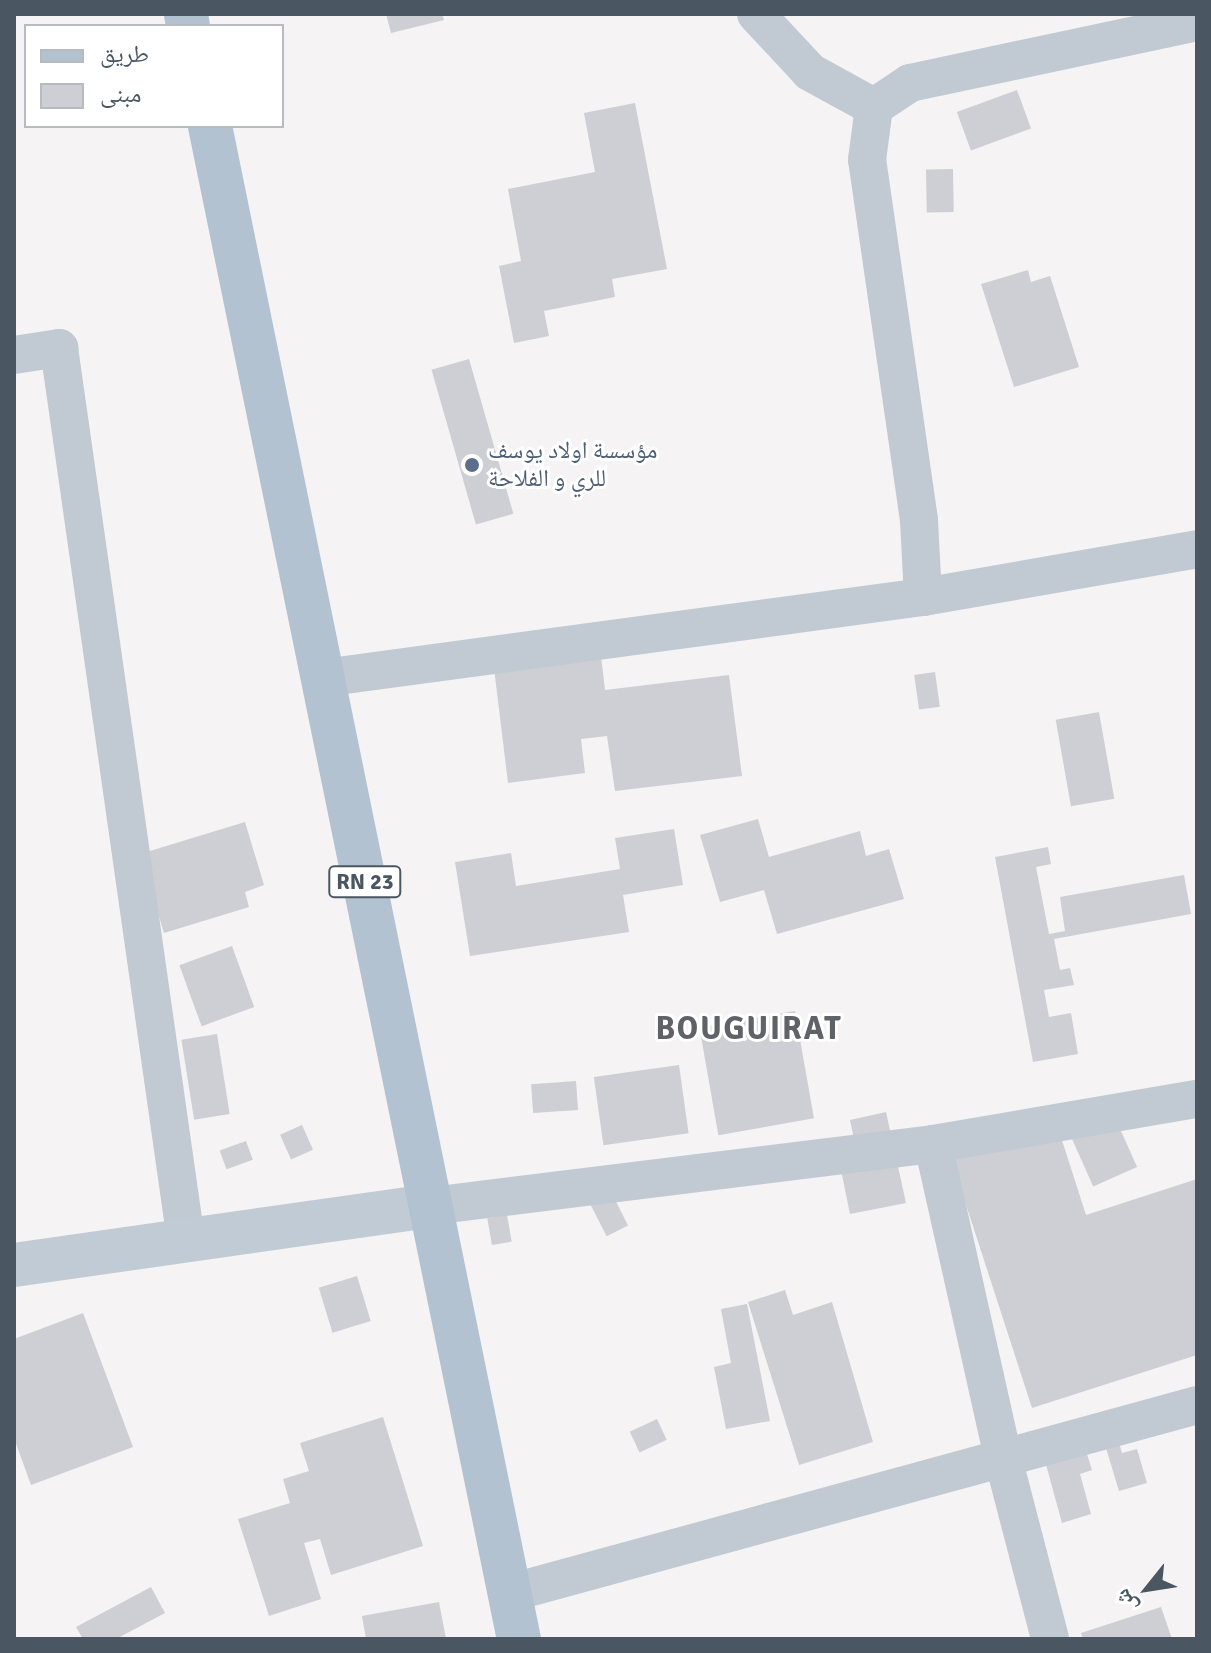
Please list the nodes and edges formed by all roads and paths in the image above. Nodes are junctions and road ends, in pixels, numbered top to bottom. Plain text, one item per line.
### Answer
1 (756, 14) edge
2 (1197, 22) edge
3 (874, 107) junction
4 (210, 128) edge
5 (14, 355) edge
6 (1197, 549) edge
7 (923, 597) junction
8 (323, 678) junction
9 (1197, 1099) edge
10 (933, 1144) junction
11 (431, 1206) junction
12 (186, 1240) junction
13 (14, 1265) edge
14 (1197, 1405) edge
15 (1003, 1458) junction
16 (510, 1593) junction
17 (519, 1639) edge
18 (1050, 1639) edge

1 - 3 street
2 - 3 street
3 - 7 street
4 - 8 main road, RN 23
5 - 12 street
6 - 7 street
7 - 8 street
8 - 11 main road, RN 23
9 - 10 street
10 - 11 street
10 - 15 street
11 - 12 street
11 - 16 main road, RN 23
12 - 13 street
14 - 15 street
15 - 16 street
15 - 18 street
16 - 17 main road, RN 23

